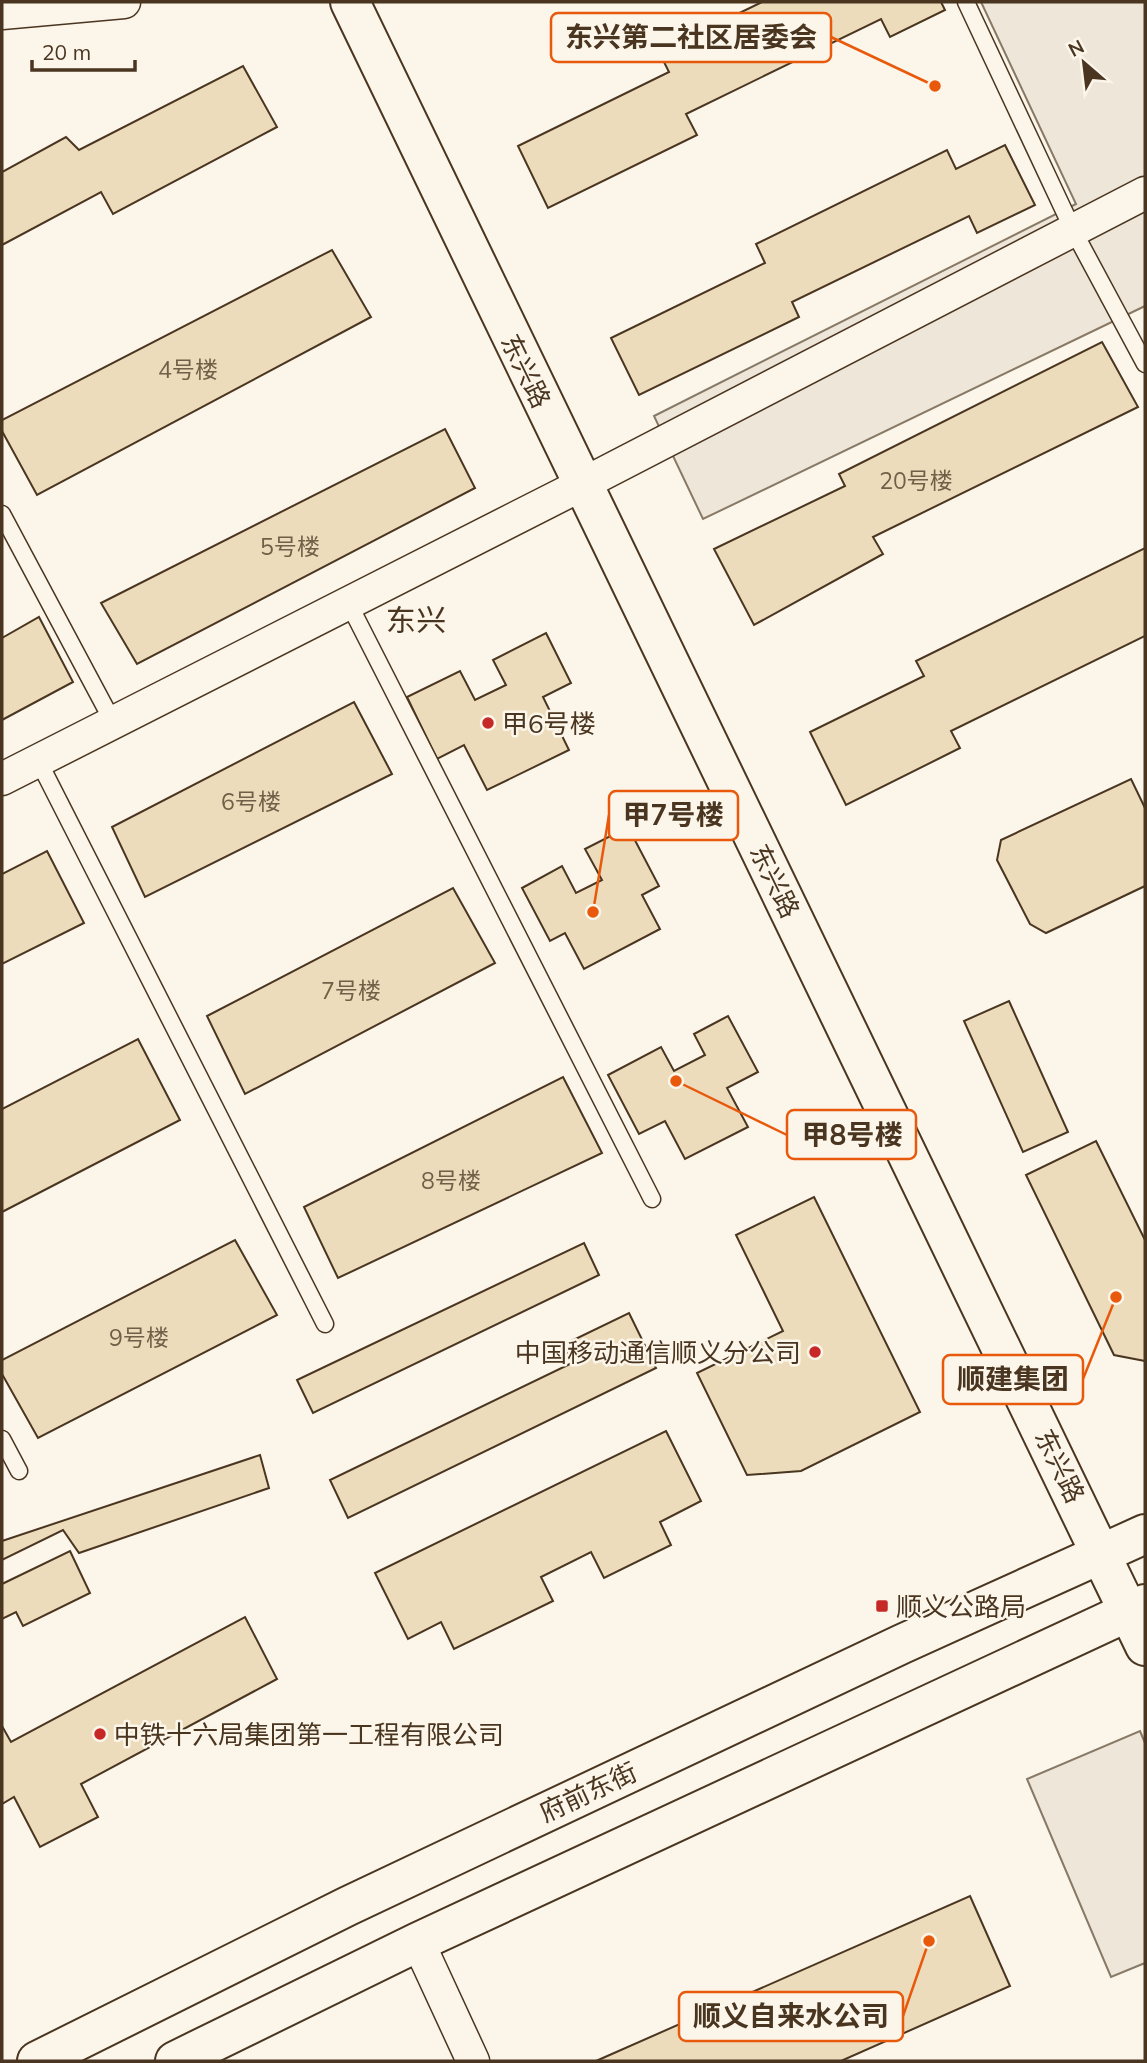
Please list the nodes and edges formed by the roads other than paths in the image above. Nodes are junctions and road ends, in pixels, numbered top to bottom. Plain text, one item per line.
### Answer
1 (124, 2) edge
2 (350, 2) edge
3 (966, 2) edge
4 (2, 13) edge
5 (1145, 193) edge
6 (1073, 230) junction
7 (1145, 364) edge
8 (582, 485) junction
9 (2, 514) edge
10 (348, 601) junction
11 (113, 722) junction
12 (38, 760) junction
13 (2, 779) edge
14 (652, 1199) dead end
15 (325, 1324) dead end
16 (2, 1439) edge
17 (19, 1471) dead end
18 (1145, 1534) edge
19 (1102, 1552) junction
20 (1137, 1607) edge
21 (1145, 1646) edge
22 (418, 1942) junction
23 (37, 2061) edge
24 (175, 2061) edge
25 (473, 2061) edge

1 - 4 street
2 - 8 main road, 东兴路
3 - 6 lane
5 - 6 street
6 - 7 lane
6 - 8 street
8 - 10 street
8 - 19 main road, 东兴路
9 - 11 lane
10 - 11 street
10 - 14 lane
11 - 12 street
12 - 13 street
12 - 15 lane
16 - 17 lane
18 - 19 main road, 府前东街
19 - 20 main road, 东兴路
19 - 23 main road, 府前东街
20 - 21 main road, 东兴路
20 - 22 main road
22 - 24 main road
22 - 25 street

